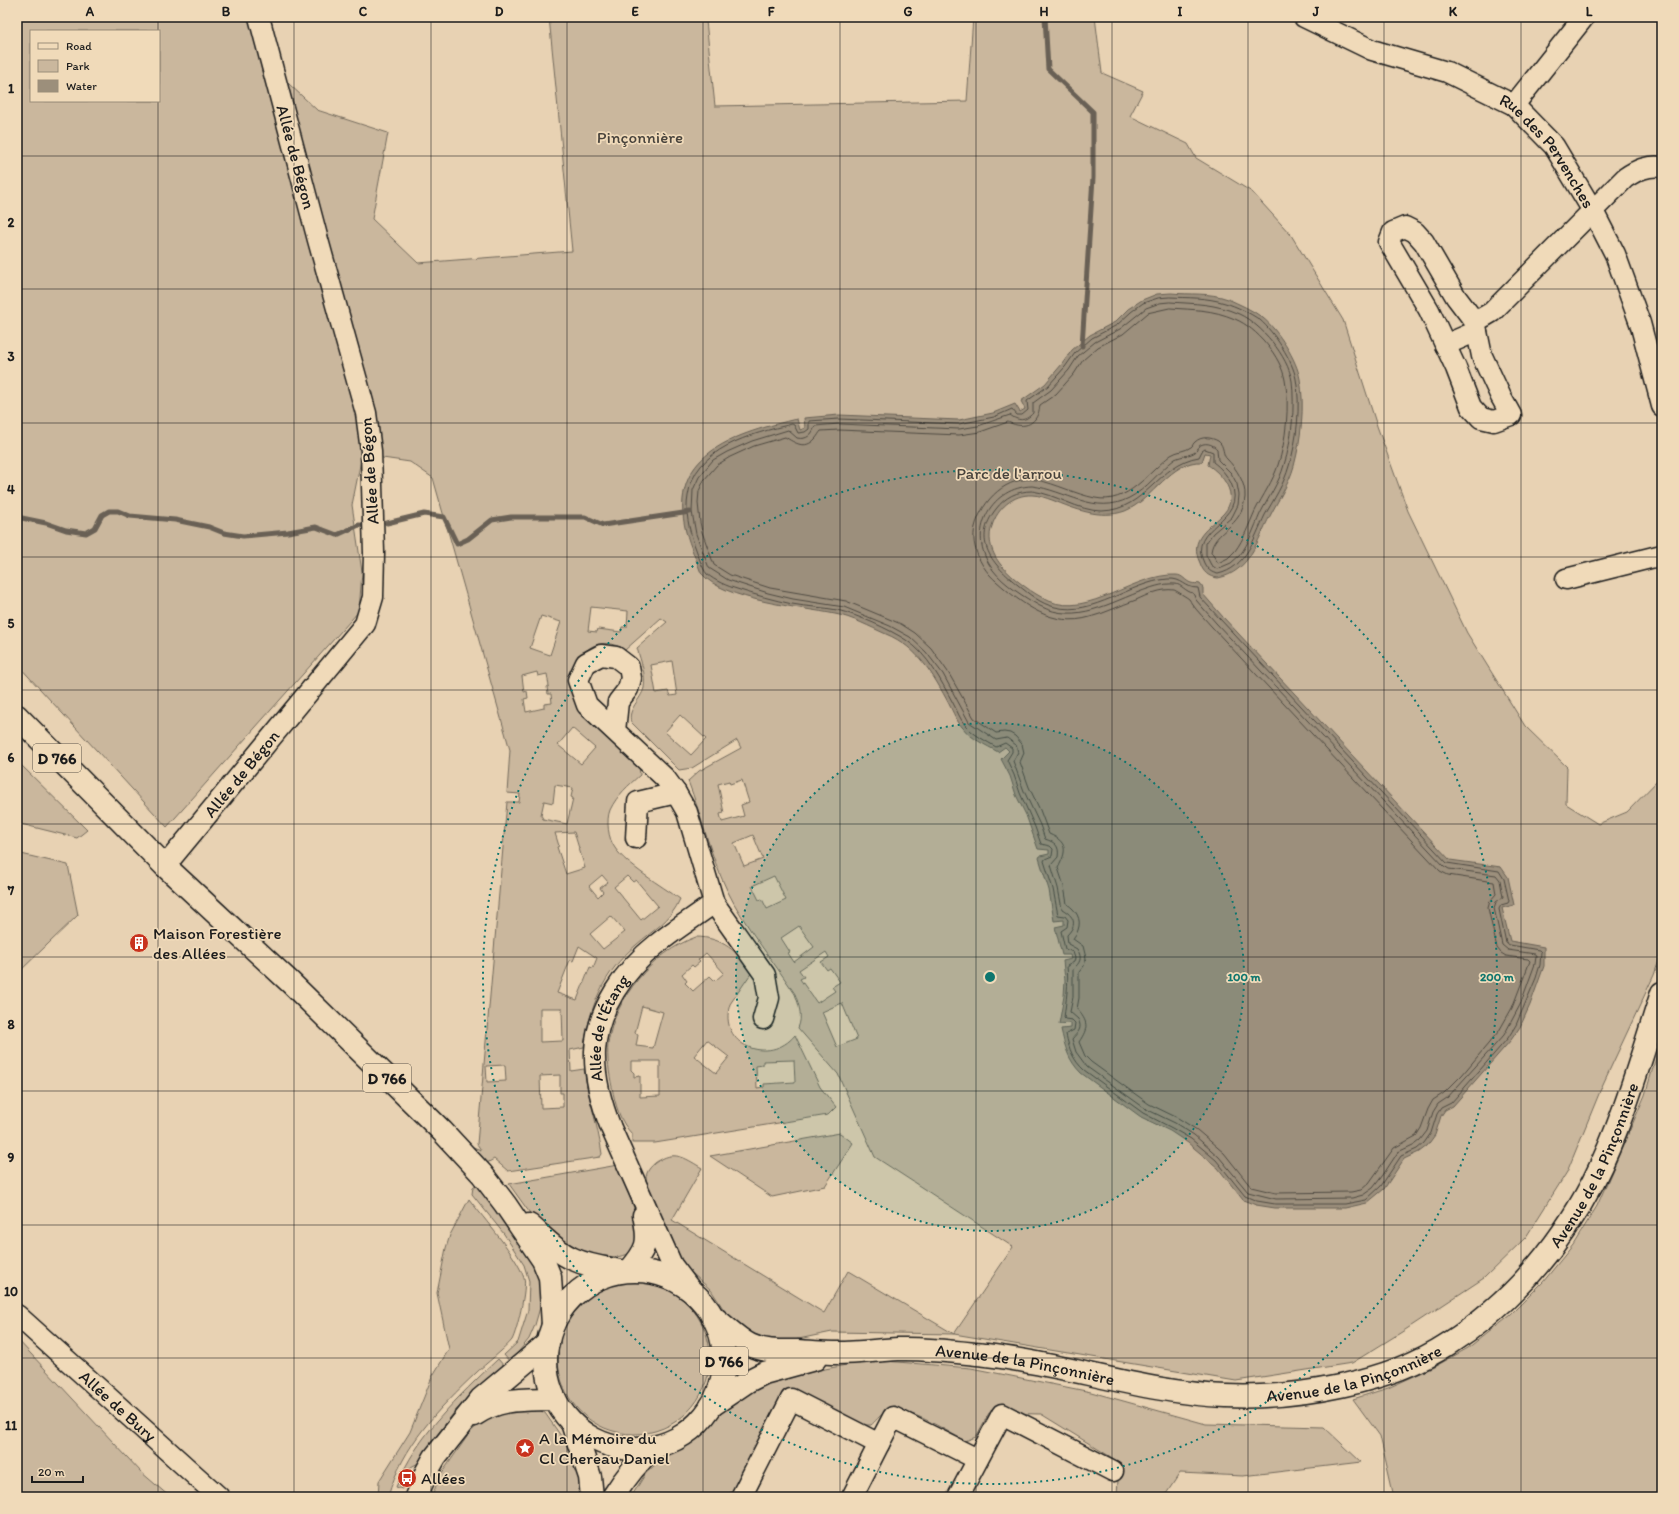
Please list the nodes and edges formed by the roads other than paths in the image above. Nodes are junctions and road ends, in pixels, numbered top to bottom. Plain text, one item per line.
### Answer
1 (259, 17) edge
2 (1304, 17) edge
3 (1584, 17) edge
4 (1514, 105) junction
5 (1662, 167) edge
6 (1593, 211) junction
7 (1476, 326) junction
8 (1445, 345) junction
9 (1662, 406) edge
10 (1662, 555) edge
11 (1566, 579) dead end
12 (17, 716) edge
13 (615, 731) dead end
14 (676, 793) junction
15 (636, 838) dead end
16 (165, 866) junction
17 (714, 903) junction
18 (1662, 993) edge
19 (763, 1018) dead end
20 (638, 1190) junction
21 (505, 1204) junction
22 (625, 1271) junction
23 (691, 1290) junction
24 (17, 1315) edge
25 (712, 1316) junction
26 (550, 1334) junction
27 (841, 1353) junction
28 (555, 1399) junction
29 (711, 1406) junction
30 (572, 1423) junction
31 (456, 1429) junction
32 (879, 1444) junction
33 (654, 1447) junction
34 (977, 1459) junction
35 (1113, 1471) dead end
36 (218, 1497) edge
37 (416, 1497) edge
38 (592, 1497) edge
39 (613, 1497) edge
40 (741, 1497) edge
41 (852, 1497) edge
42 (958, 1497) edge

1 - 16 street, Allée de Bégon
2 - 4 street, Rue des Pervenches
3 - 4 street
4 - 6 street, Rue des Pervenches
5 - 6 street
6 - 7 street
6 - 9 street, Rue des Pervenches
7 - 8 street
7 - 8 street
7 - 8 street
10 - 11 street
12 - 16 main road, D 766
13 - 14 street
14 - 15 street
14 - 17 street
16 - 21 main road, D 766
17 - 19 street
17 - 20 street, Allée de l'Étang
18 - 27 main road, Avenue de la Pinçonnière
20 - 22 street, Allée de l'Étang
20 - 23 street, Allée de l'Étang
21 - 22 main road, D 766
21 - 26 main road, D 766
22 - 23 main road
22 - 26 main road
23 - 25 main road
24 - 36 street, Allée de Bury
25 - 27 main road, Avenue de la Pinçonnière
25 - 29 main road, D 766
26 - 28 main road, D 766
26 - 31 main road
27 - 29 main road, Avenue de la Pinçonnière
28 - 30 main road, D 766
28 - 31 main road
29 - 33 main road, D 766
30 - 33 main road
30 - 38 main road, D 766
31 - 37 main road
32 - 34 street
32 - 40 street
32 - 41 street
33 - 39 main road, D 766
34 - 35 street
34 - 42 street

